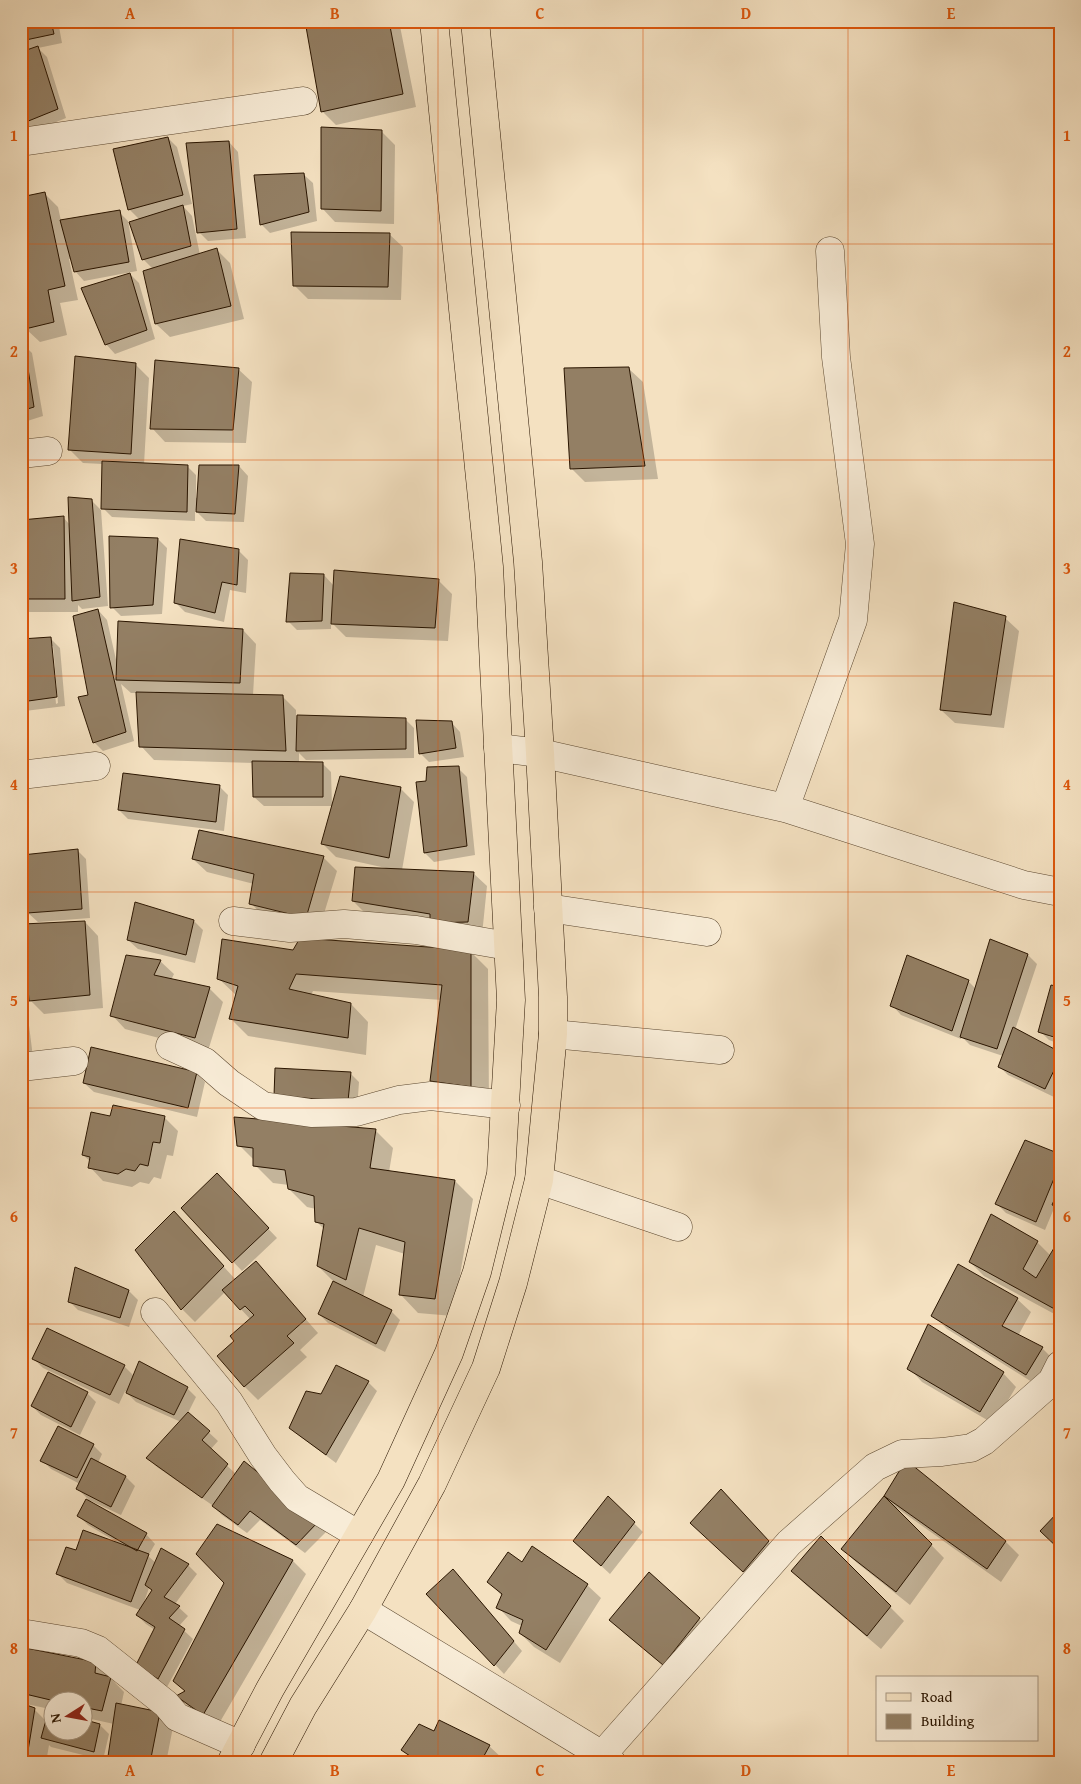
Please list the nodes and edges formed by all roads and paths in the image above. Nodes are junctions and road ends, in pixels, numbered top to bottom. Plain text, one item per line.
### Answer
1 (434, 21) edge
2 (475, 21) edge
3 (303, 101) dead end
4 (21, 142) edge
5 (830, 251) dead end
6 (48, 451) dead end
7 (21, 454) edge
8 (498, 748) junction
9 (540, 753) junction
10 (96, 766) dead end
11 (21, 775) edge
12 (785, 808) junction
13 (1060, 892) edge
14 (548, 908) junction
15 (233, 921) dead end
16 (707, 932) dead end
17 (508, 946) junction
18 (553, 1034) junction
19 (170, 1046) dead end
20 (720, 1050) dead end
21 (74, 1061) dead end
22 (21, 1067) edge
23 (506, 1105) junction
24 (539, 1180) junction
25 (678, 1227) dead end
26 (155, 1312) dead end
27 (1060, 1365) edge
28 (359, 1535) junction
29 (363, 1610) junction
30 (21, 1633) edge
31 (236, 1754) edge
32 (607, 1759) edge
33 (273, 1763) edge

1 - 8 main road
2 - 9 main road
3 - 4 street
5 - 12 street
6 - 7 street
8 - 9 street
8 - 17 main road
9 - 12 street
9 - 14 main road
10 - 11 street
12 - 13 street
14 - 16 street
14 - 18 main road
15 - 17 street
17 - 23 main road
18 - 20 street
18 - 24 main road
19 - 23 street
21 - 22 street
23 - 28 main road
24 - 25 street
24 - 29 main road
26 - 28 street
27 - 32 street
28 - 31 main road
29 - 32 street
29 - 33 main road
30 - 31 street

